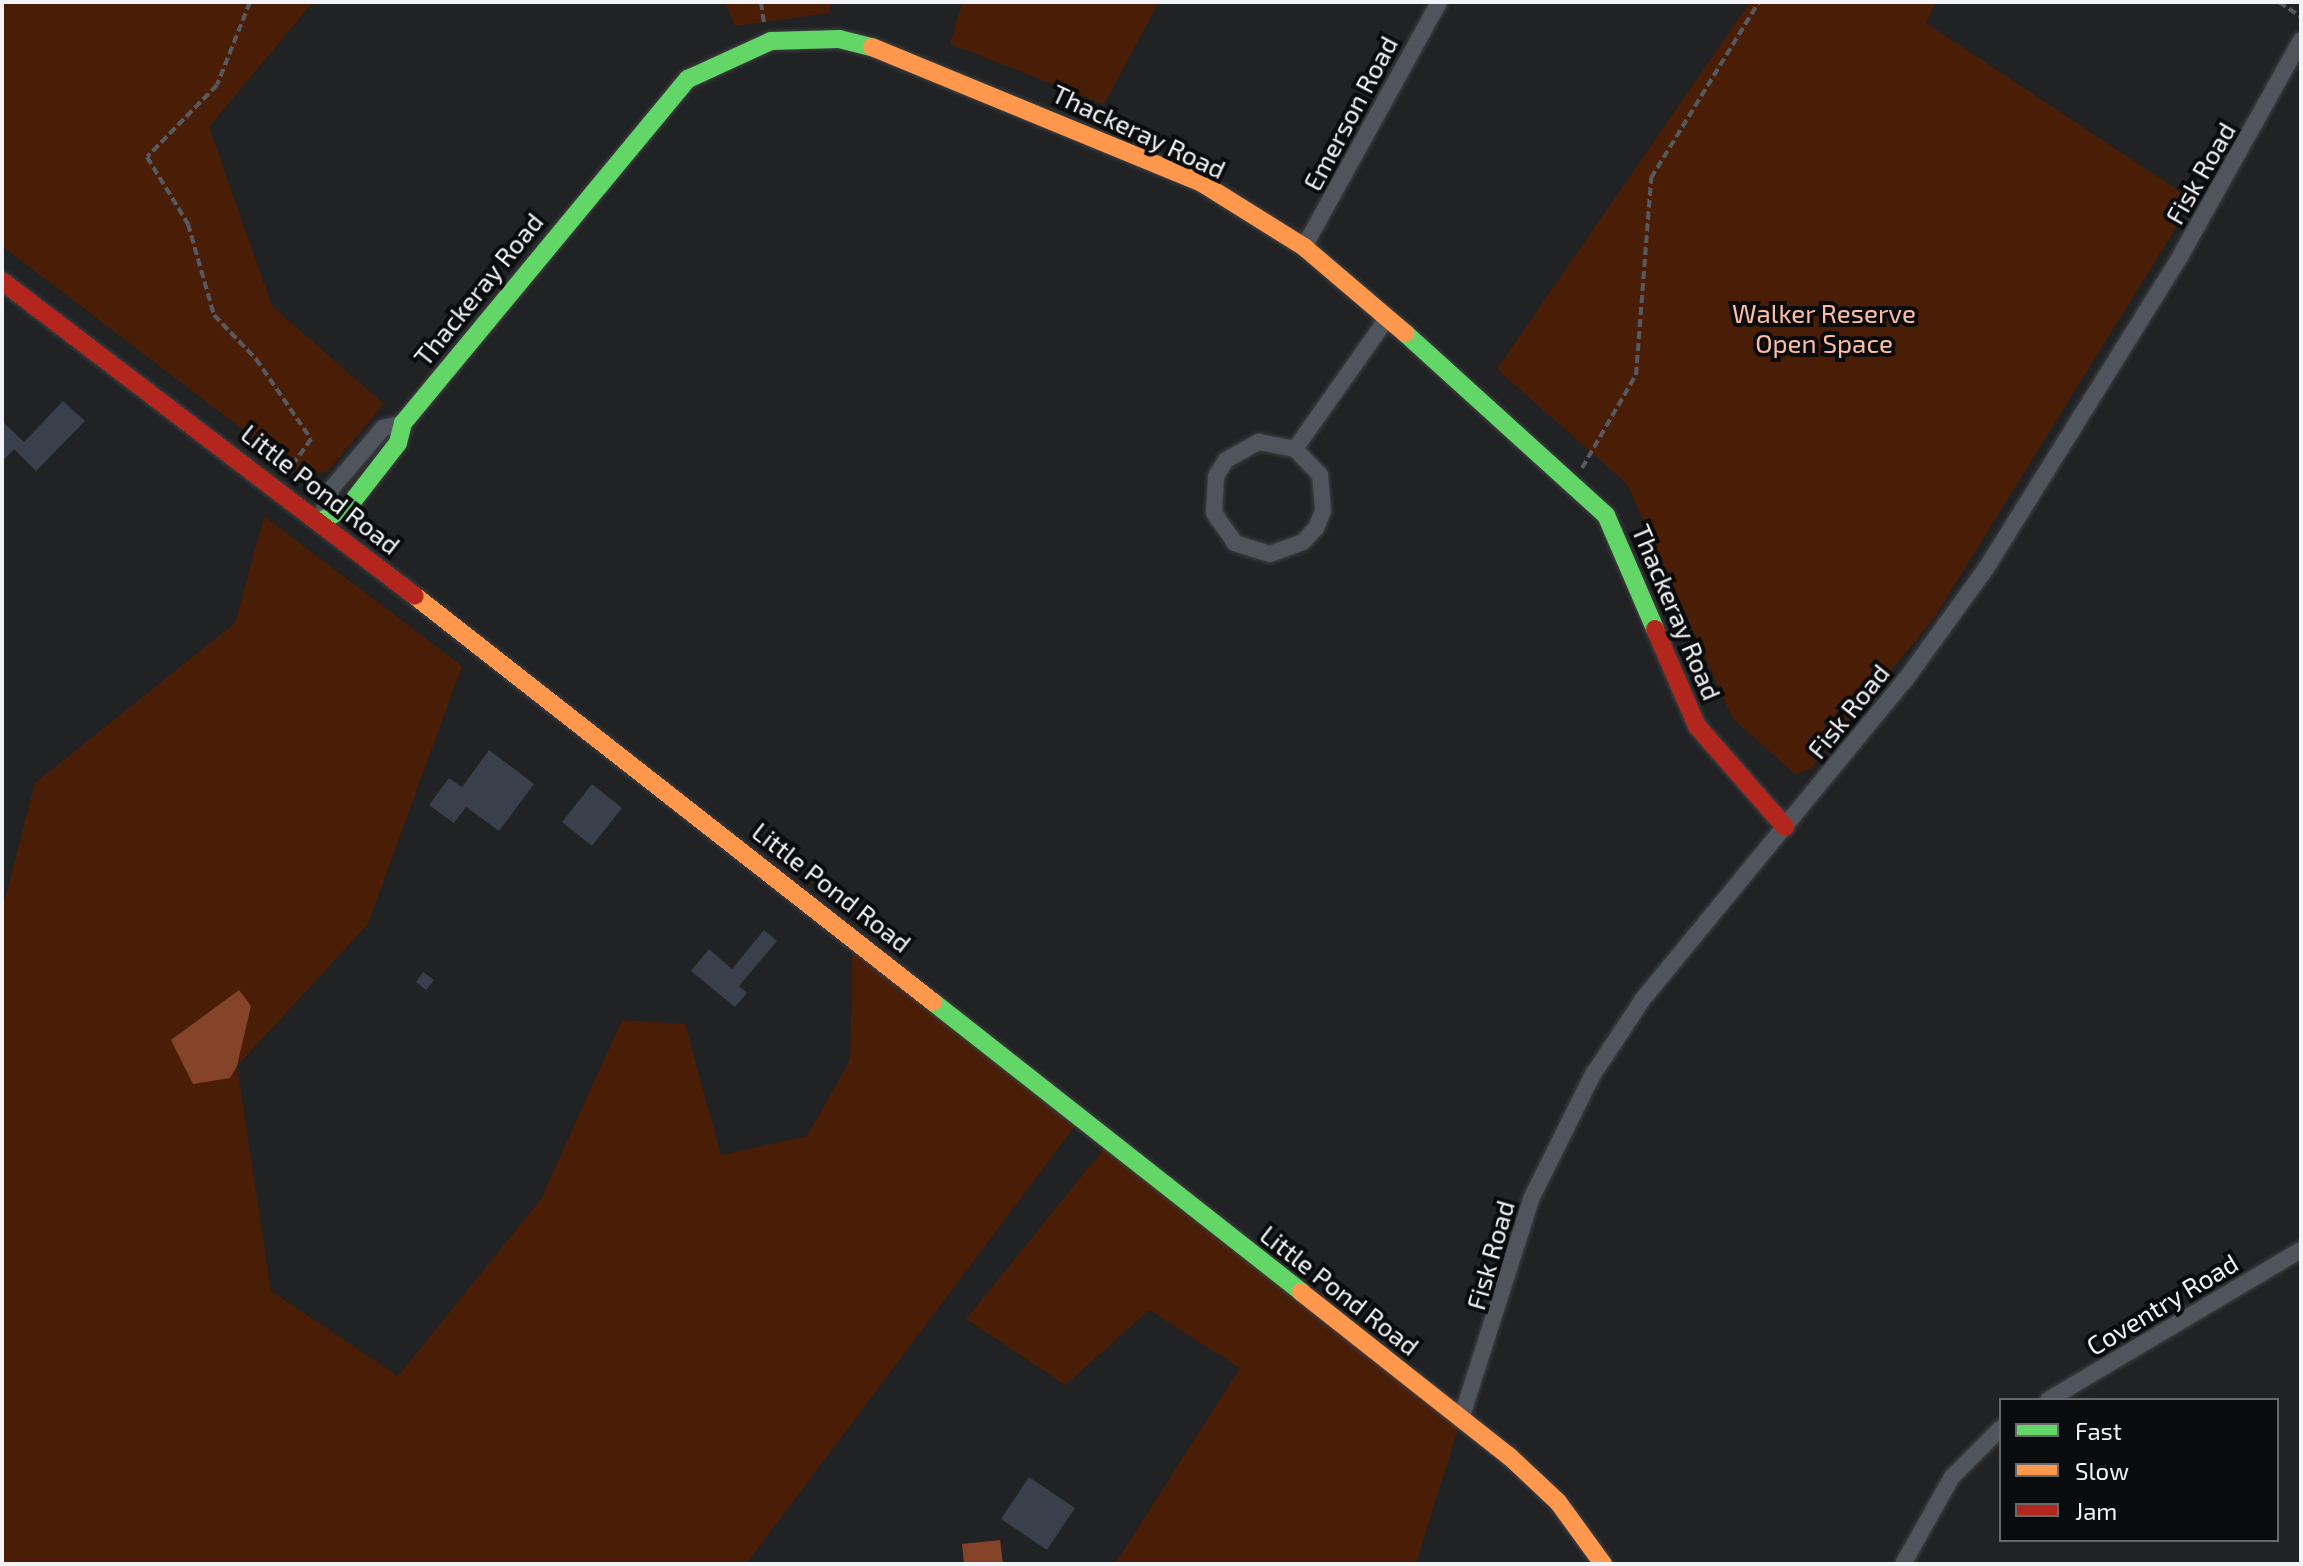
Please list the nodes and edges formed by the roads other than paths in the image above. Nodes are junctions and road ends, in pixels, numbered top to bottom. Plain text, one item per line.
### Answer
1 (1439, 2) edge
2 (2301, 40) edge
3 (1304, 247) junction
4 (2, 281) edge
5 (1388, 317) junction
6 (1295, 449) junction
7 (319, 522) junction
8 (1785, 827) junction
9 (2301, 1250) edge
10 (2051, 1398) edge
11 (1461, 1419) junction
12 (1999, 1430) edge
13 (1603, 1564) edge
14 (1903, 1564) edge

1 - 3 street, Emerson Road
2 - 8 street, Fisk Road
3 - 5 street, Thackeray Road
3 - 7 street, Thackeray Road
4 - 7 street, Little Pond Road
5 - 6 street
5 - 8 street, Thackeray Road
6 - 6 street
7 - 11 street, Little Pond Road
8 - 11 street, Fisk Road
9 - 10 street, Coventry Road
11 - 13 street, Little Pond Road
12 - 14 street

